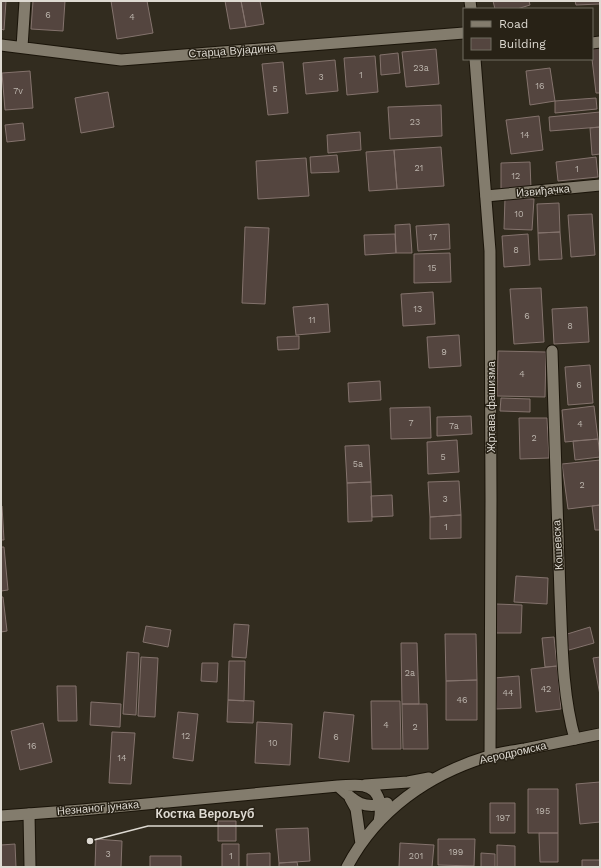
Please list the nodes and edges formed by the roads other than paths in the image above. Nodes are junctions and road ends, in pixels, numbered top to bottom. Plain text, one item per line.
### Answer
1 (25, 1) edge
2 (463, 33) edge
3 (1, 45) edge
4 (22, 47) junction
5 (475, 60) edge
6 (600, 185) edge
7 (486, 196) junction
8 (552, 351) dead end
9 (600, 734) edge
10 (575, 739) junction
11 (490, 756) junction
12 (443, 775) junction
13 (363, 785) junction
14 (338, 786) junction
15 (349, 797) junction
16 (404, 798) junction
17 (381, 805) junction
18 (29, 814) junction
19 (1, 816) edge
20 (379, 822) junction
21 (361, 844) junction
22 (30, 867) edge
23 (347, 867) edge

1 - 4 street
2 - 4 street, Старца Вујадина
3 - 4 street, Старца Вујадина
5 - 7 street, Жртава фашизма
6 - 7 street, Извиђачка
7 - 11 street, Жртава фашизма
8 - 10 street, Кошевска
9 - 10 street, Аеродромска
10 - 11 street, Аеродромска
11 - 12 street, Аеродромска
12 - 13 street, Незнаног јунака
12 - 16 street, Аеродромска
13 - 14 street, Незнаног јунака
13 - 17 street
14 - 15 street
14 - 18 street, Незнаног јунака
15 - 17 street
15 - 21 street
16 - 17 street
16 - 20 street, Аеродромска
17 - 20 street
18 - 19 street, Незнаног јунака
18 - 22 street
20 - 21 street, Аеродромска
21 - 23 street, Аеродромска

